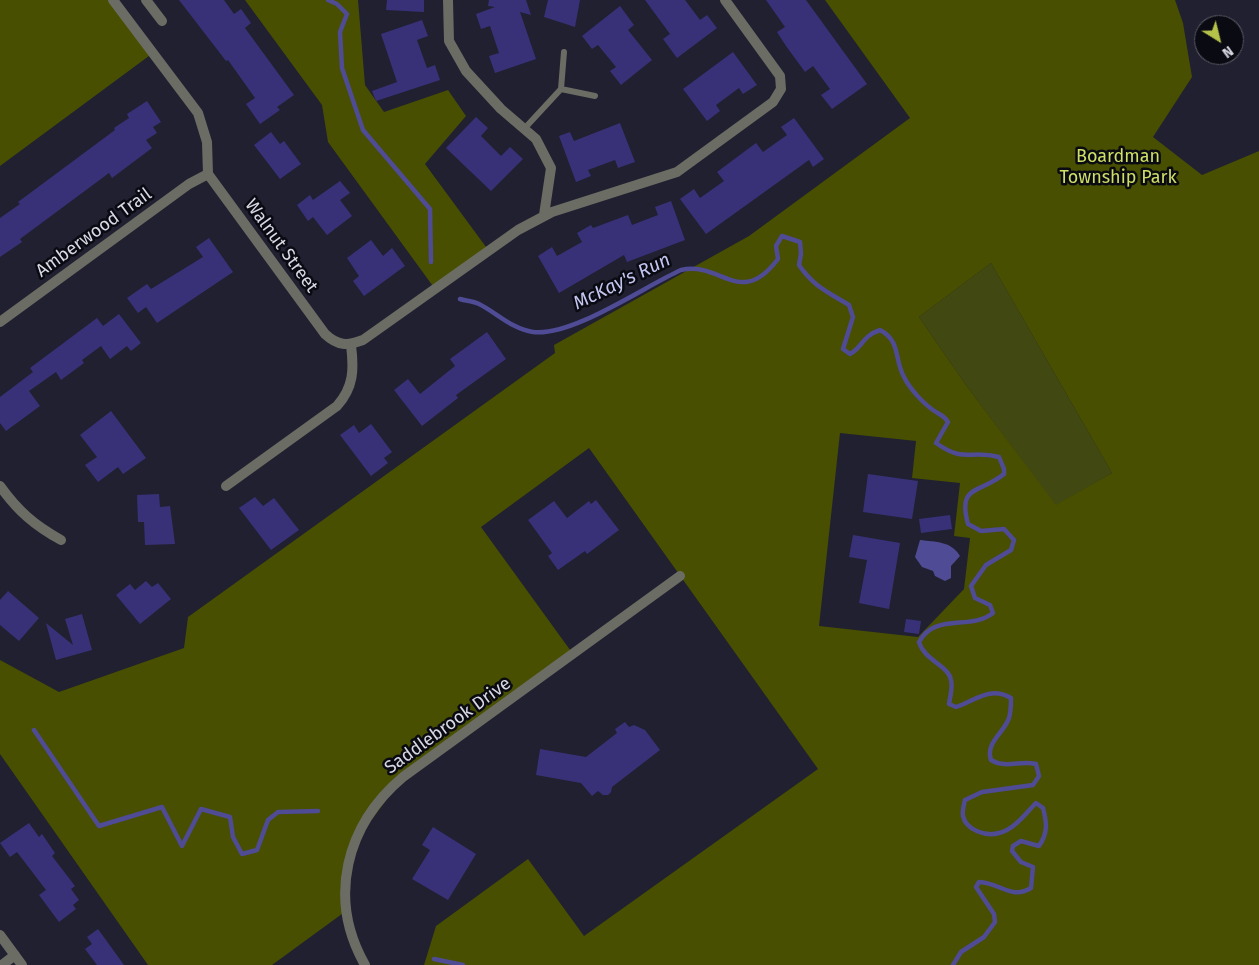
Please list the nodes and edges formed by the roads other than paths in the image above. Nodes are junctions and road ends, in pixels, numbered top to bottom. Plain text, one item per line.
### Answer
1 (113, 0) edge
2 (146, 0) edge
3 (448, 0) edge
4 (725, 0) edge
5 (162, 21) dead end
6 (564, 52) dead end
7 (561, 90) junction
8 (595, 96) dead end
9 (524, 129) junction
10 (208, 174) junction
11 (544, 215) junction
12 (0, 322) edge
13 (351, 345) junction
14 (0, 486) edge
15 (226, 486) dead end
16 (61, 540) dead end
17 (680, 576) dead end
18 (0, 935) edge
19 (15, 955) junction
20 (2, 965) edge
21 (22, 965) edge
22 (365, 965) edge

1 - 10 street
2 - 5 street
3 - 9 street
4 - 11 street
6 - 7 lane
7 - 8 lane
7 - 9 lane
9 - 11 street
10 - 12 street, Amberwood Trail
10 - 13 street, Walnut Street
11 - 13 street
13 - 15 street
14 - 16 street
17 - 22 street, Saddlebrook Drive
18 - 19 street
19 - 20 street
19 - 21 street

